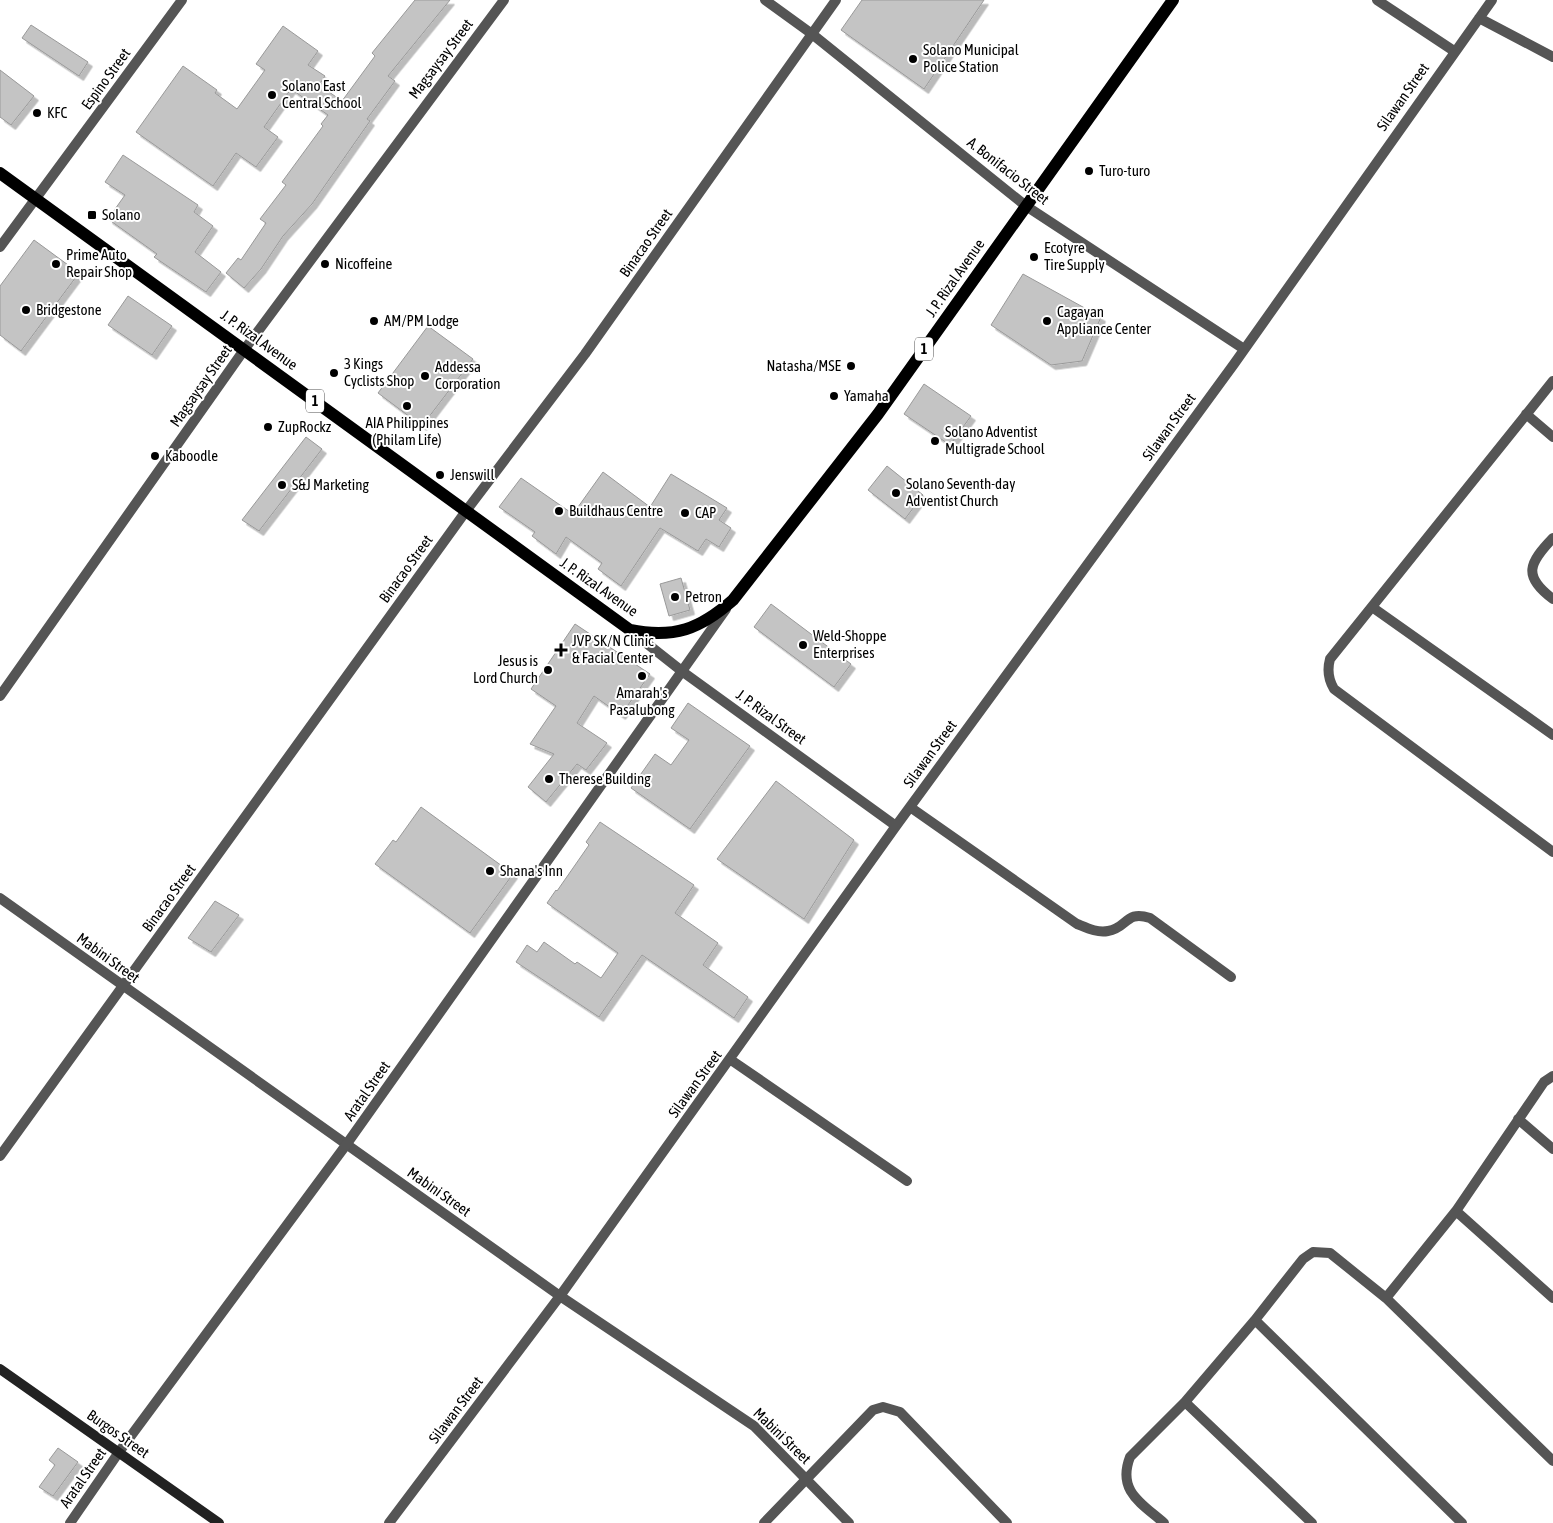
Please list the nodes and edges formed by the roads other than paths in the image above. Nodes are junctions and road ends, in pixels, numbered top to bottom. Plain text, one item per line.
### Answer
1 (182, 0) edge
2 (504, 0) edge
3 (765, 0) edge
4 (836, 0) edge
5 (1173, 0) edge
6 (1376, 0) edge
7 (1492, 0) edge
8 (1479, 18) junction
9 (812, 34) junction
10 (1454, 51) junction
11 (1553, 58) edge
12 (0, 173) edge
13 (35, 198) junction
14 (1026, 206) junction
15 (0, 247) edge
16 (1244, 349) junction
17 (244, 350) junction
18 (1553, 380) edge
19 (1526, 414) junction
20 (1553, 437) edge
21 (466, 511) junction
22 (1553, 538) edge
23 (1553, 599) edge
24 (732, 600) junction
25 (1372, 607) junction
26 (630, 630) junction
27 (683, 672) junction
28 (0, 696) edge
29 (1553, 735) edge
30 (910, 807) junction
31 (896, 826) junction
32 (1553, 852) edge
33 (0, 898) edge
34 (1231, 977) dead end
35 (123, 987) junction
36 (731, 1060) junction
37 (1553, 1076) edge
38 (1518, 1119) junction
39 (346, 1145) junction
40 (1553, 1149) edge
41 (0, 1156) edge
42 (907, 1181) dead end
43 (1456, 1210) junction
44 (560, 1296) junction
45 (1386, 1298) junction
46 (1553, 1298) edge
47 (1254, 1320) junction
48 (0, 1369) edge
49 (1185, 1402) junction
50 (119, 1452) junction
51 (1553, 1461) edge
52 (806, 1480) junction
53 (70, 1523) edge
54 (219, 1523) edge
55 (389, 1523) edge
56 (764, 1523) edge
57 (849, 1523) edge
58 (1007, 1523) edge
59 (1164, 1523) edge
60 (1312, 1523) edge
61 (1462, 1523) edge

1 - 13 street, Espino Street
2 - 17 street, Magsaysay Street
3 - 9 street, A. Bonifacio Street
4 - 9 street, Binacao Street
5 - 14 main road, J. P. Rizal Avenue / 1
6 - 10 street
7 - 8 street, Silawan Street
8 - 10 street, Silawan Street
8 - 11 street
9 - 14 street, A. Bonifacio Street
9 - 21 street, Binacao Street
10 - 16 street, Silawan Street
12 - 13 main road, J. P. Rizal Avenue / 1
13 - 15 street, Espino Street
13 - 17 main road, J. P. Rizal Avenue / 1
14 - 16 street, A. Bonifacio Street
14 - 24 main road, J. P. Rizal Avenue / 1
16 - 30 street, Silawan Street
17 - 21 main road, J. P. Rizal Avenue / 1
17 - 28 street, Magsaysay Street
18 - 19 street
19 - 20 street
19 - 25 street
21 - 26 main road, J. P. Rizal Avenue / 1
21 - 35 street, Binacao Street
22 - 23 street
24 - 26 main road, J. P. Rizal Avenue / 1
24 - 27 street, Aratal Street
25 - 29 street
25 - 32 street
26 - 27 street, J. P. Rizal Street
27 - 31 street, J. P. Rizal Street
27 - 39 street, Aratal Street
30 - 31 street, Silawan Street
30 - 34 street
31 - 36 street, Silawan Street
33 - 35 street, Mabini Street
35 - 39 street, Mabini Street
35 - 41 street, Binacao Street
36 - 42 street
36 - 44 street, Silawan Street
37 - 38 street
38 - 40 street
38 - 43 street
39 - 44 street, Mabini Street
39 - 50 street, Aratal Street
43 - 45 street
43 - 46 street
44 - 52 street, Mabini Street
44 - 55 street, Silawan Street
45 - 47 street
45 - 51 street
47 - 49 street
47 - 61 street
48 - 50 main road, Burgos Street
49 - 59 street
49 - 60 street
50 - 53 street, Aratal Street
50 - 54 main road, Burgos Street
52 - 56 street
52 - 57 street, Mabini Street
52 - 58 street

